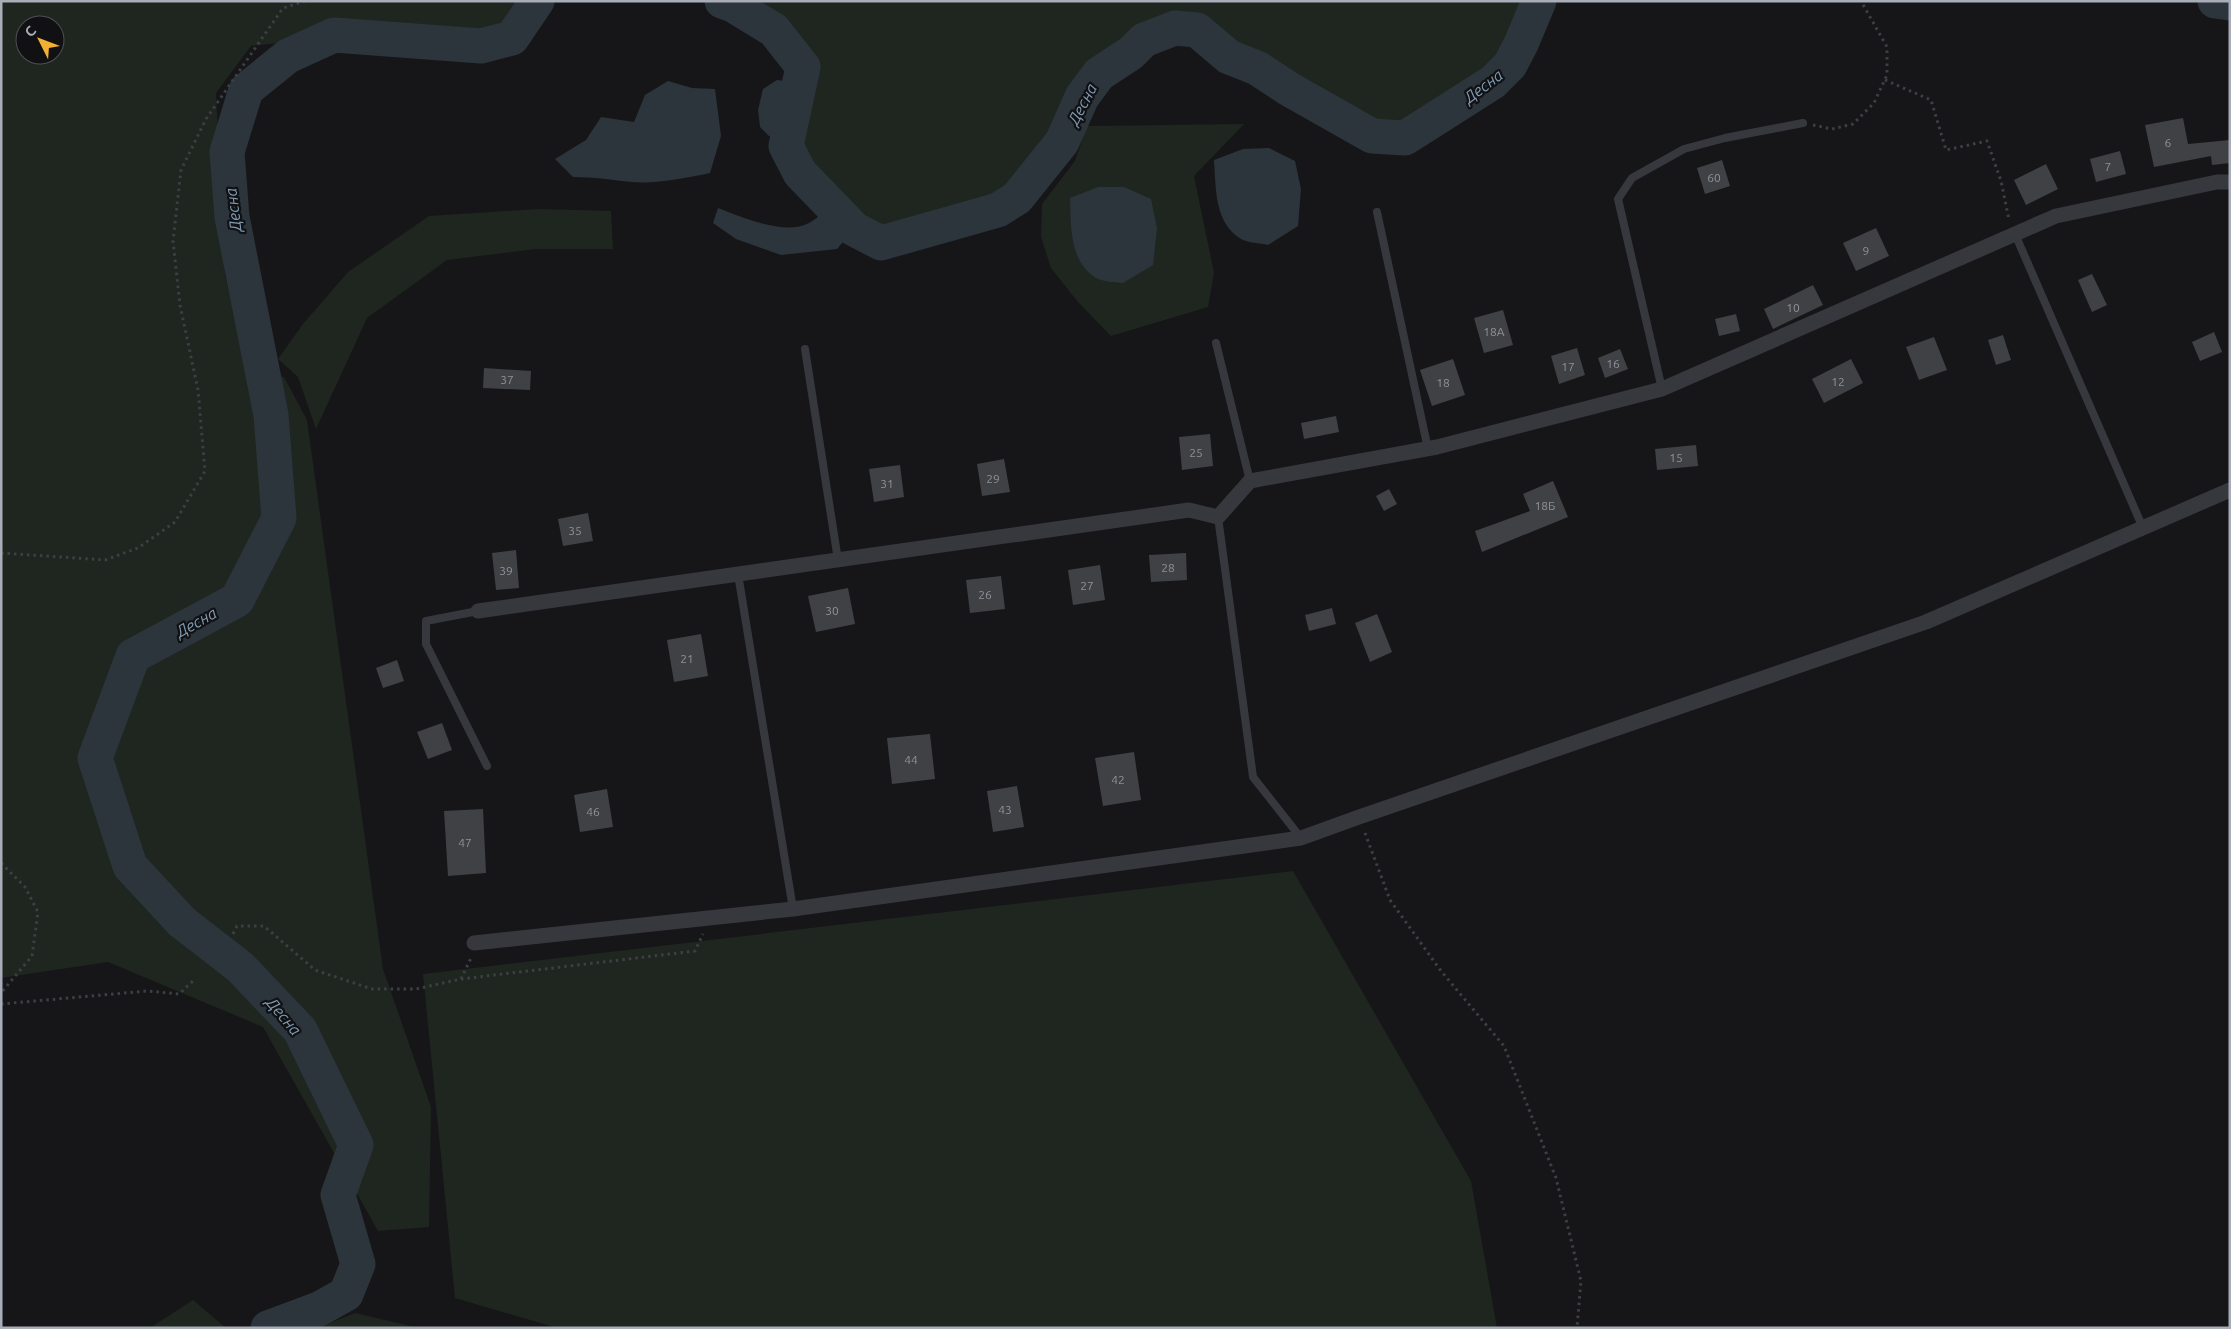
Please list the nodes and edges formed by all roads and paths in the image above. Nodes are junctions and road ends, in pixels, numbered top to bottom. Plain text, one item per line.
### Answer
1 (305, 1) edge
2 (1861, 1) edge
3 (1885, 80) junction
4 (1803, 124) joint
5 (2230, 182) edge
6 (1377, 212) dead end
7 (2015, 234) junction
8 (1216, 343) dead end
9 (805, 350) dead end
10 (1662, 388) junction
11 (1428, 449) junction
12 (1250, 481) junction
13 (2230, 490) edge
14 (1218, 517) junction
15 (2142, 528) junction
16 (1, 554) edge
17 (838, 560) junction
18 (738, 574) junction
19 (478, 611) joint
20 (487, 766) dead end
21 (1358, 817) junction
22 (1301, 838) junction
23 (1, 863) edge
24 (792, 909) junction
25 (711, 918) junction
26 (233, 934) dead end
27 (474, 943) joint
28 (195, 979) dead end
29 (461, 979) junction
30 (1, 993) edge
31 (1, 1004) edge
32 (1577, 1328) edge

1 - 16 path
2 - 3 path
3 - 4 path
3 - 7 path
4 - 10 lane
5 - 7 street
6 - 11 lane
7 - 10 street
7 - 15 lane
8 - 12 lane
9 - 17 lane
10 - 11 street
11 - 12 street
12 - 14 street
13 - 15 street
14 - 17 street
14 - 22 lane
15 - 21 street
17 - 18 street
18 - 19 street
18 - 24 lane
19 - 20 lane
21 - 22 street
21 - 32 path
22 - 24 street
23 - 30 path
24 - 25 street
25 - 27 street
25 - 29 path
26 - 29 path
27 - 29 path
28 - 31 path

